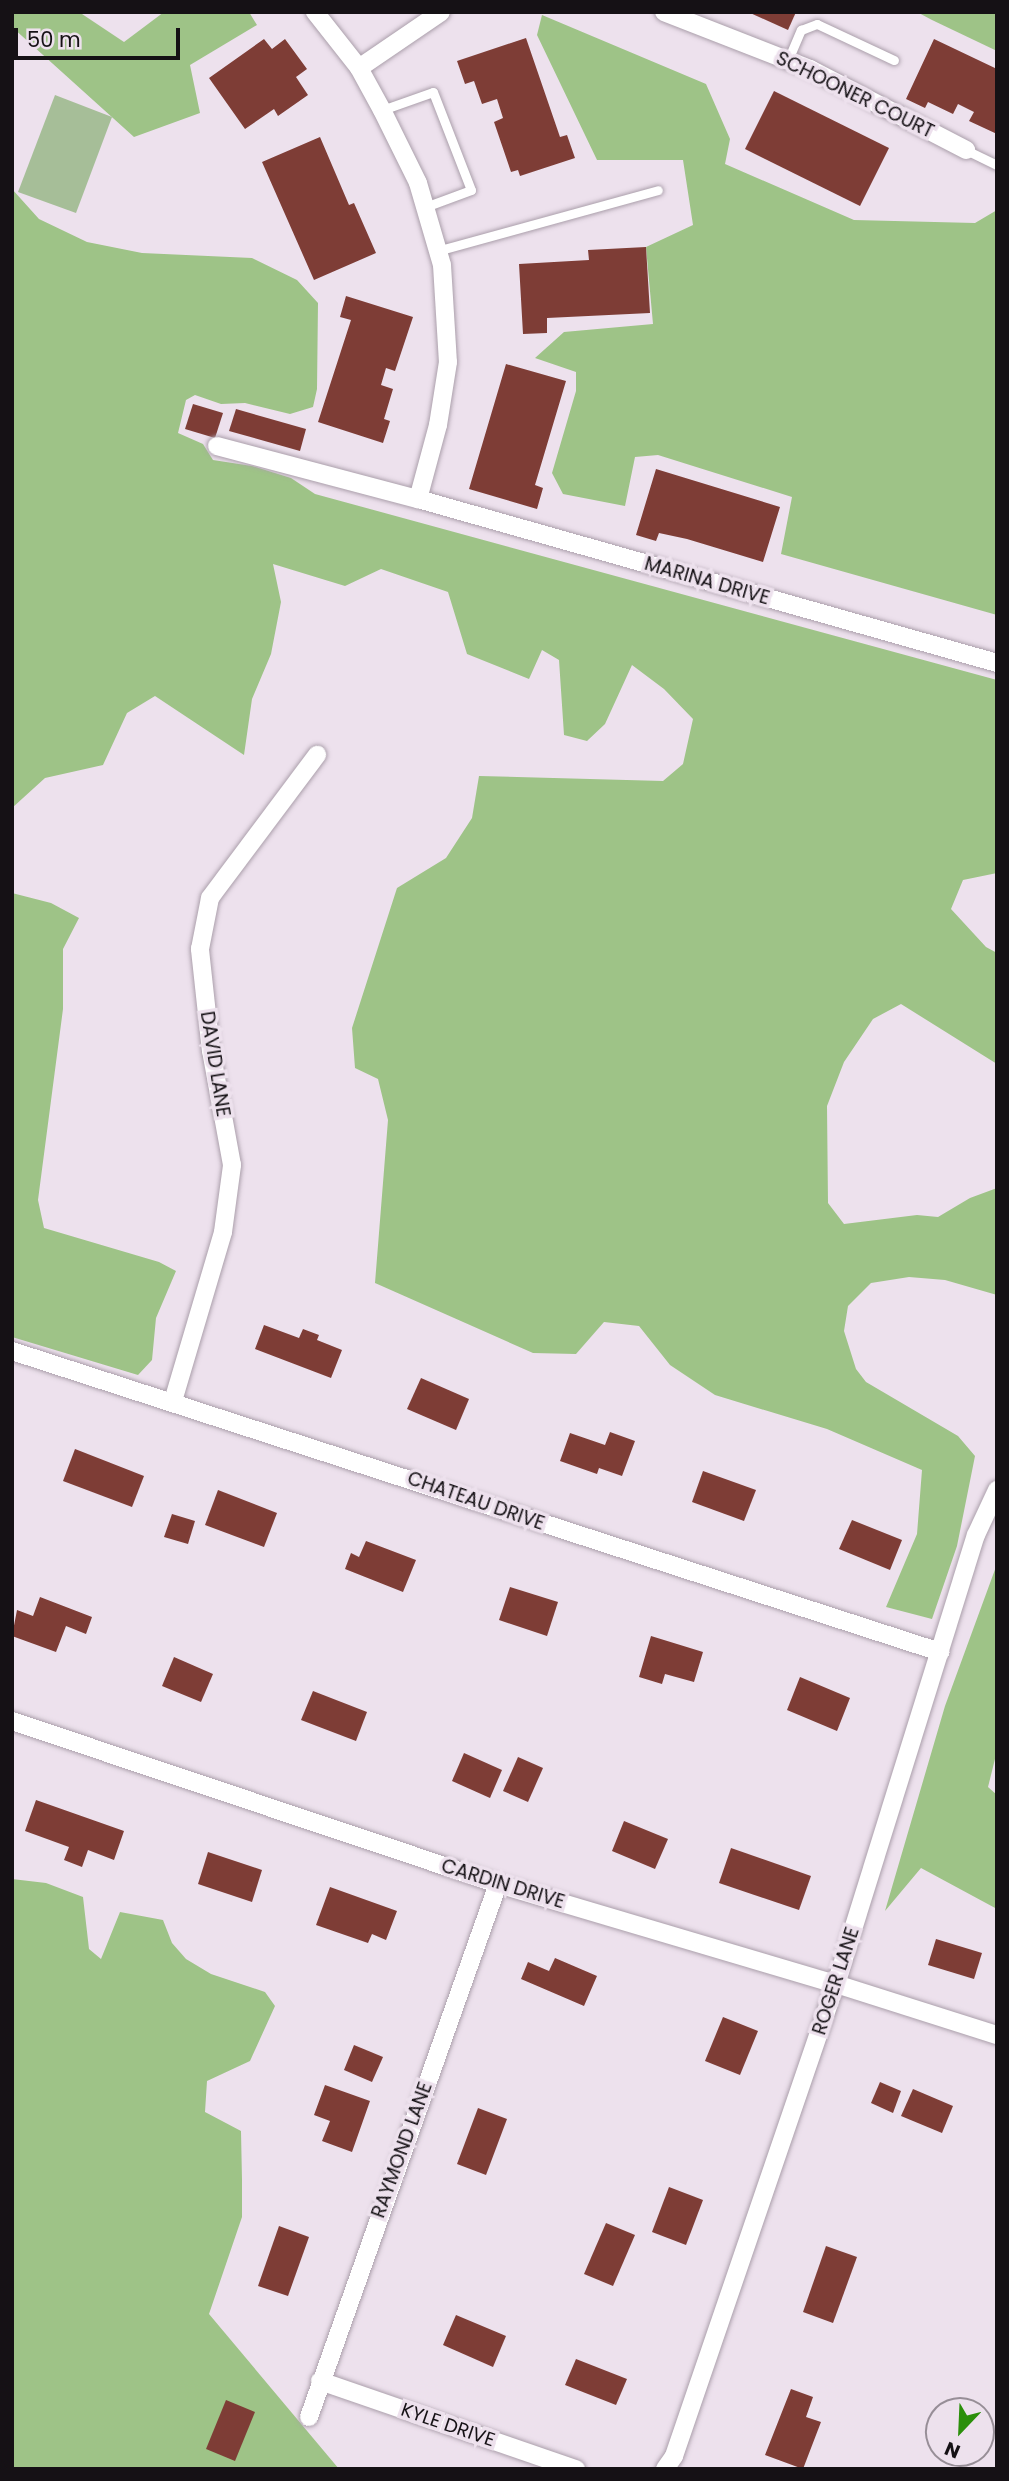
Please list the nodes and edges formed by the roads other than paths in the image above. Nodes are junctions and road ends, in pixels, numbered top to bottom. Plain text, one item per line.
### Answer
1 (315, 12) edge
2 (441, 12) edge
3 (664, 12) edge
4 (788, 60) junction
5 (894, 60) dead end
6 (359, 68) junction
7 (382, 110) junction
8 (966, 150) joint
9 (997, 165) edge
10 (658, 190) dead end
11 (425, 207) junction
12 (437, 251) junction
13 (217, 446) dead end
14 (418, 499) junction
15 (997, 663) edge
16 (317, 755) dead end
17 (12, 1351) edge
18 (173, 1401) junction
19 (997, 1490) edge
20 (940, 1652) junction
21 (12, 1721) edge
22 (498, 1884) junction
23 (836, 1984) junction
24 (997, 2035) edge
25 (320, 2381) junction
26 (309, 2417) dead end
27 (576, 2469) edge
28 (665, 2469) edge

1 - 6 street
2 - 6 street
3 - 4 street, SCHOONER COURT
4 - 5 lane
4 - 8 street, SCHOONER COURT
6 - 7 street
7 - 11 street
7 - 11 lane
8 - 9 lane
10 - 12 lane
11 - 12 street
12 - 14 street
13 - 14 street, MARINA DRIVE
14 - 15 street, MARINA DRIVE
16 - 18 street, DAVID LANE
17 - 18 street, CHATEAU DRIVE
18 - 20 street, CHATEAU DRIVE
19 - 20 street, ROGER LANE
20 - 23 street, ROGER LANE
21 - 22 street, CARDIN DRIVE
22 - 23 street, CARDIN DRIVE
22 - 25 street, RAYMOND LANE
23 - 24 street, CARDIN DRIVE
23 - 28 street, ROGER LANE
25 - 26 street, RAYMOND LANE
25 - 27 street, KYLE DRIVE

